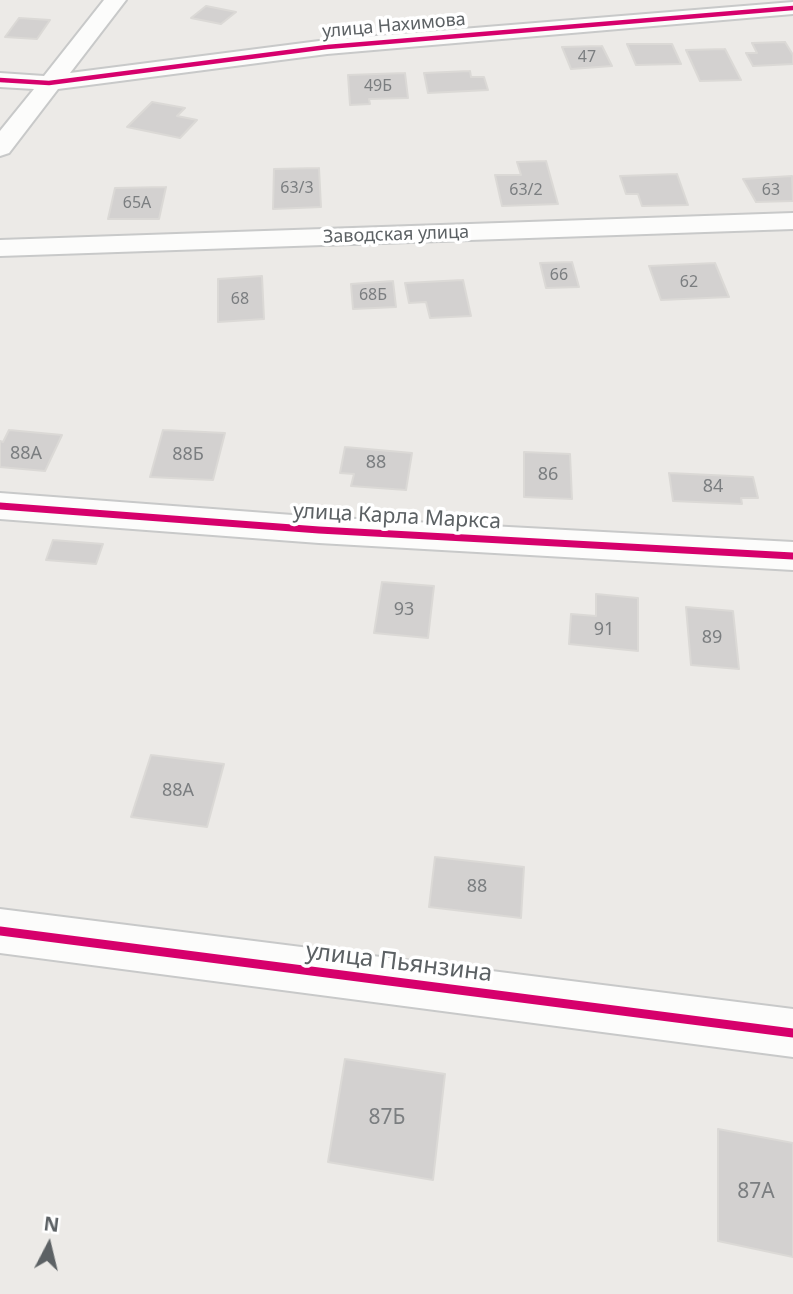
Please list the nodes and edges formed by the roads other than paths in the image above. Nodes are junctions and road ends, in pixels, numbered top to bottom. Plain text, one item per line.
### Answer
1 (115, 0) edge
2 (793, 8) edge
3 (0, 79) edge
4 (49, 83) junction
5 (0, 148) edge
6 (793, 221) edge
7 (0, 248) edge
8 (0, 506) edge
9 (793, 556) edge
10 (0, 931) edge
11 (793, 1033) edge

1 - 4 street
2 - 4 street, улица Нахимова
3 - 4 street, улица Нахимова
4 - 5 street
6 - 7 street, Заводская улица
8 - 9 street, улица Карла Маркса
10 - 11 street, улица Пьянзина

